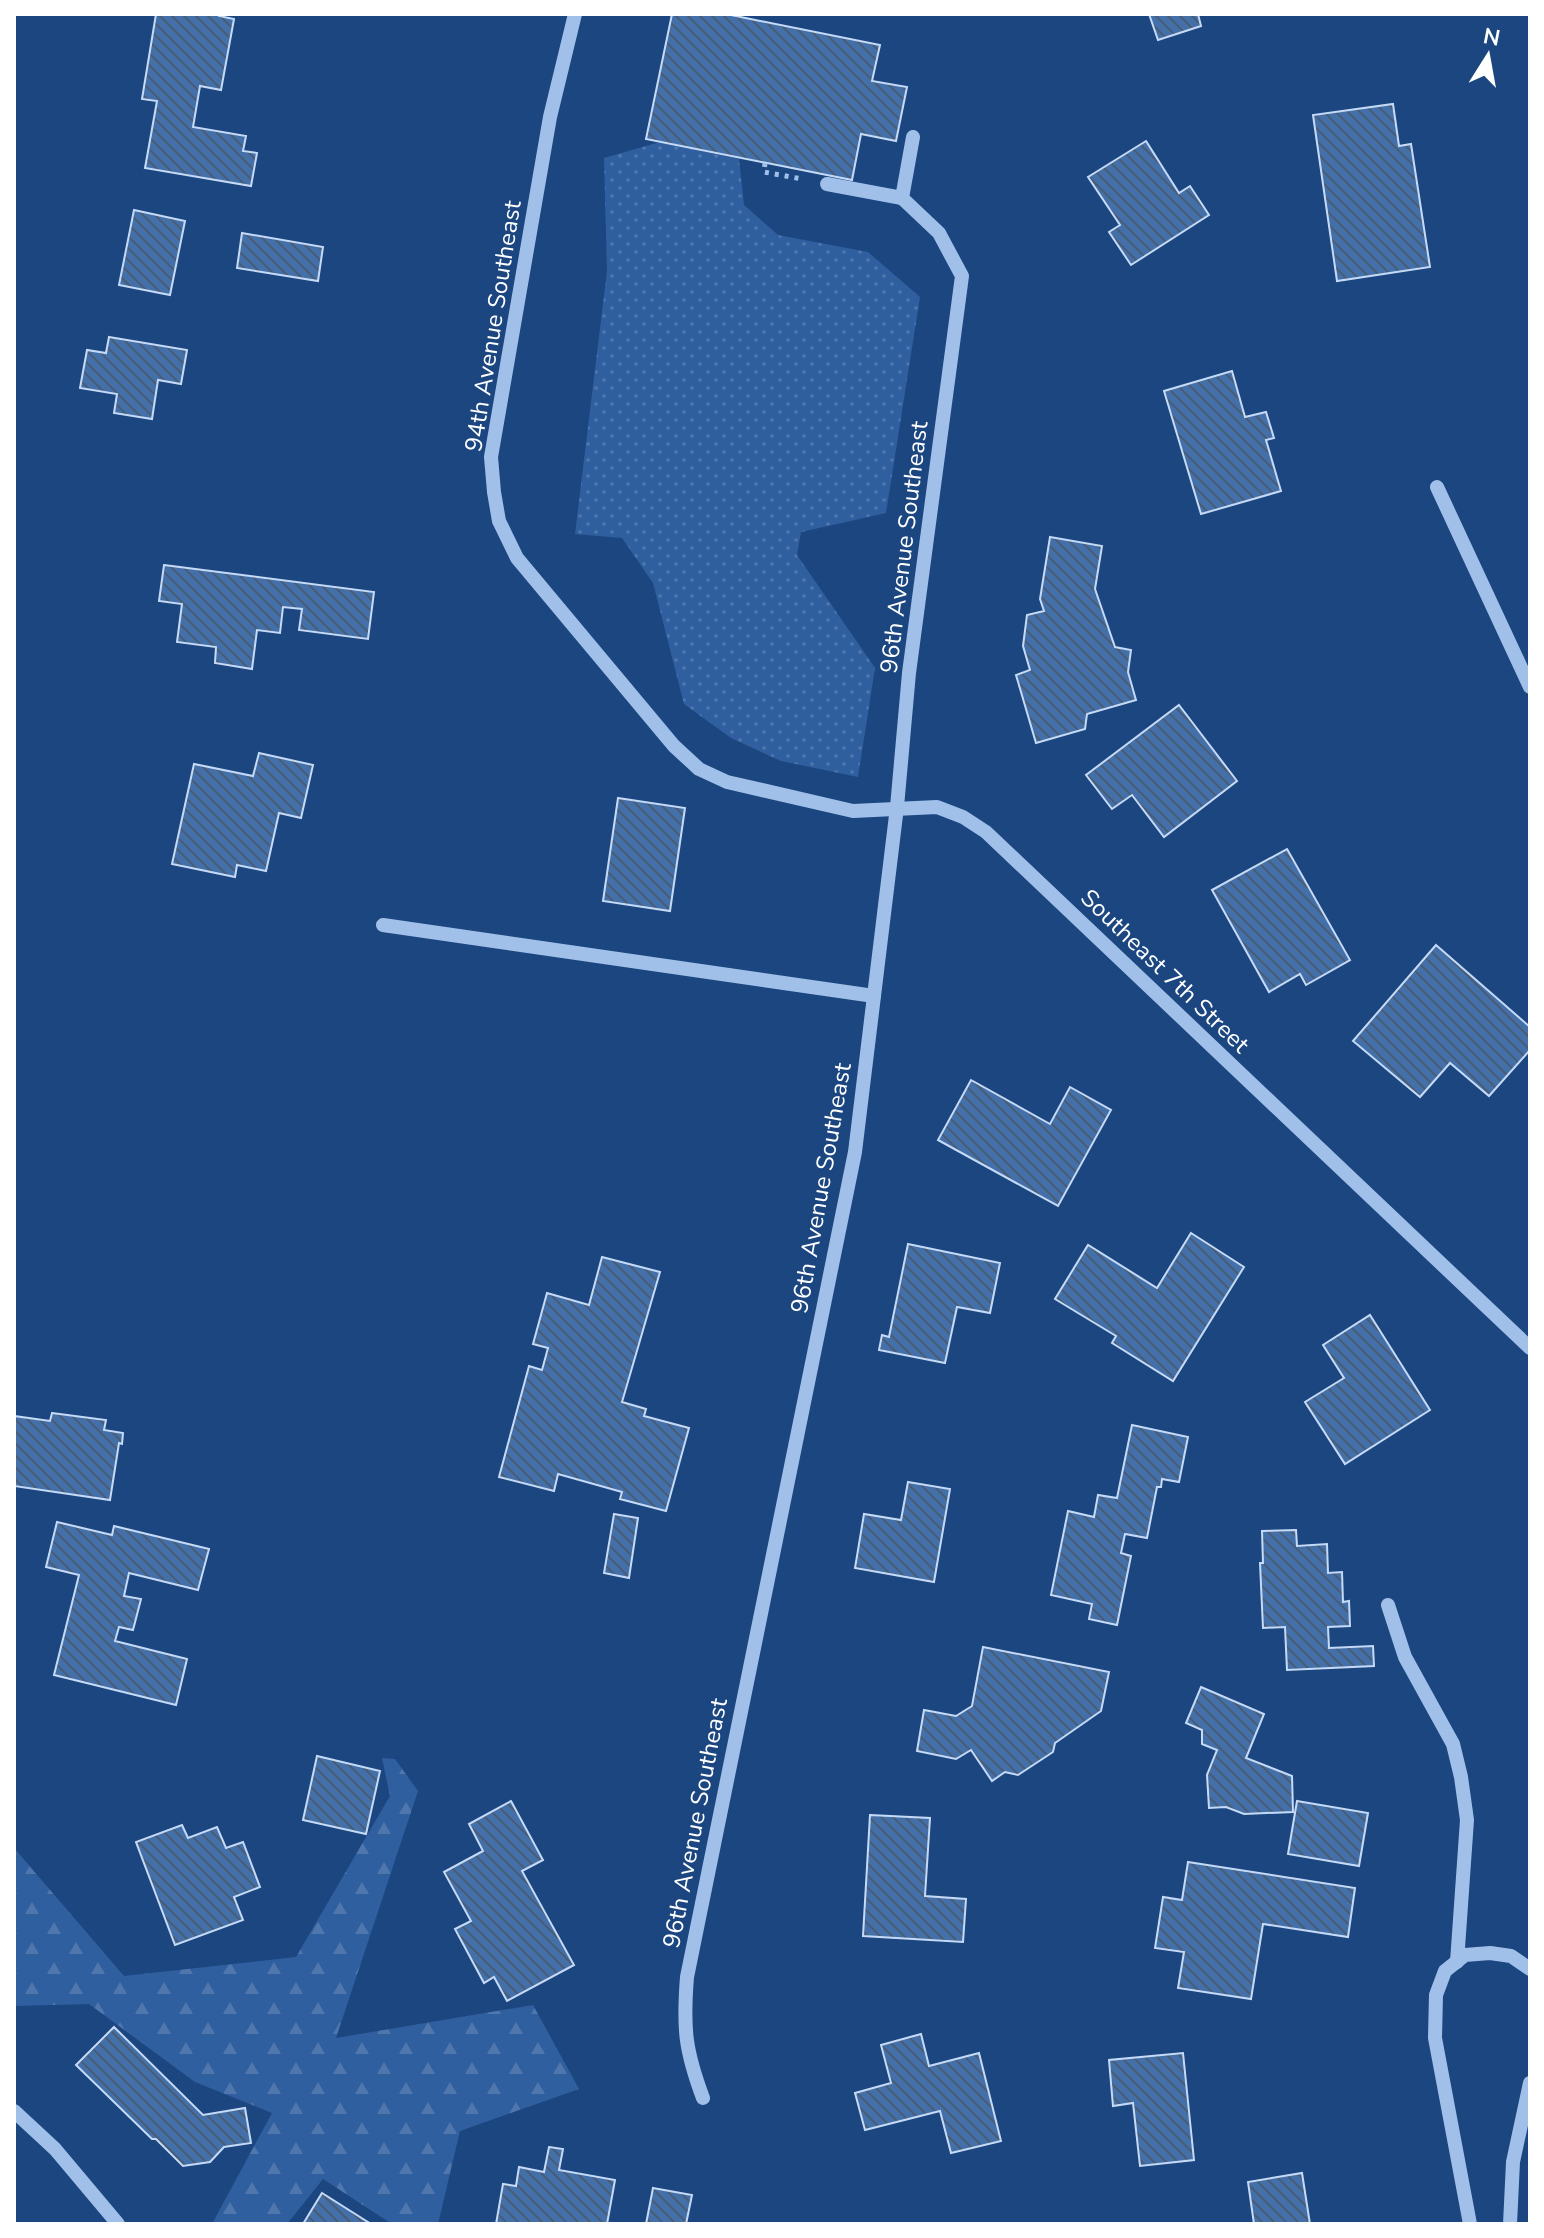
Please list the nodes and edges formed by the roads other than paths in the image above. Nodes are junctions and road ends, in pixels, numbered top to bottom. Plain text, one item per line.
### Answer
1 (575, 14) edge
2 (913, 137) dead end
3 (827, 184) road end
4 (902, 198) junction
5 (1437, 487) dead end
6 (1530, 687) edge
7 (699, 769) joint
8 (897, 807) junction
9 (383, 925) dead end
10 (874, 996) junction
11 (1530, 1348) edge
12 (1388, 1605) dead end
13 (1457, 1962) junction
14 (1530, 1969) edge
15 (1530, 2083) edge
16 (703, 2098) dead end
17 (14, 2111) edge
18 (118, 2224) edge
19 (1470, 2224) edge
20 (1510, 2224) edge

1 - 7 street, 94th Avenue Southeast
2 - 4 street
3 - 4 street
4 - 8 street, 96th Avenue Southeast
5 - 6 street
7 - 8 street, Southeast 7th Street
8 - 10 street, 96th Avenue Southeast
8 - 11 street, Southeast 7th Street
9 - 10 street
10 - 16 street, 96th Avenue Southeast
12 - 13 street
13 - 14 street
13 - 19 street
15 - 20 street
17 - 18 street

